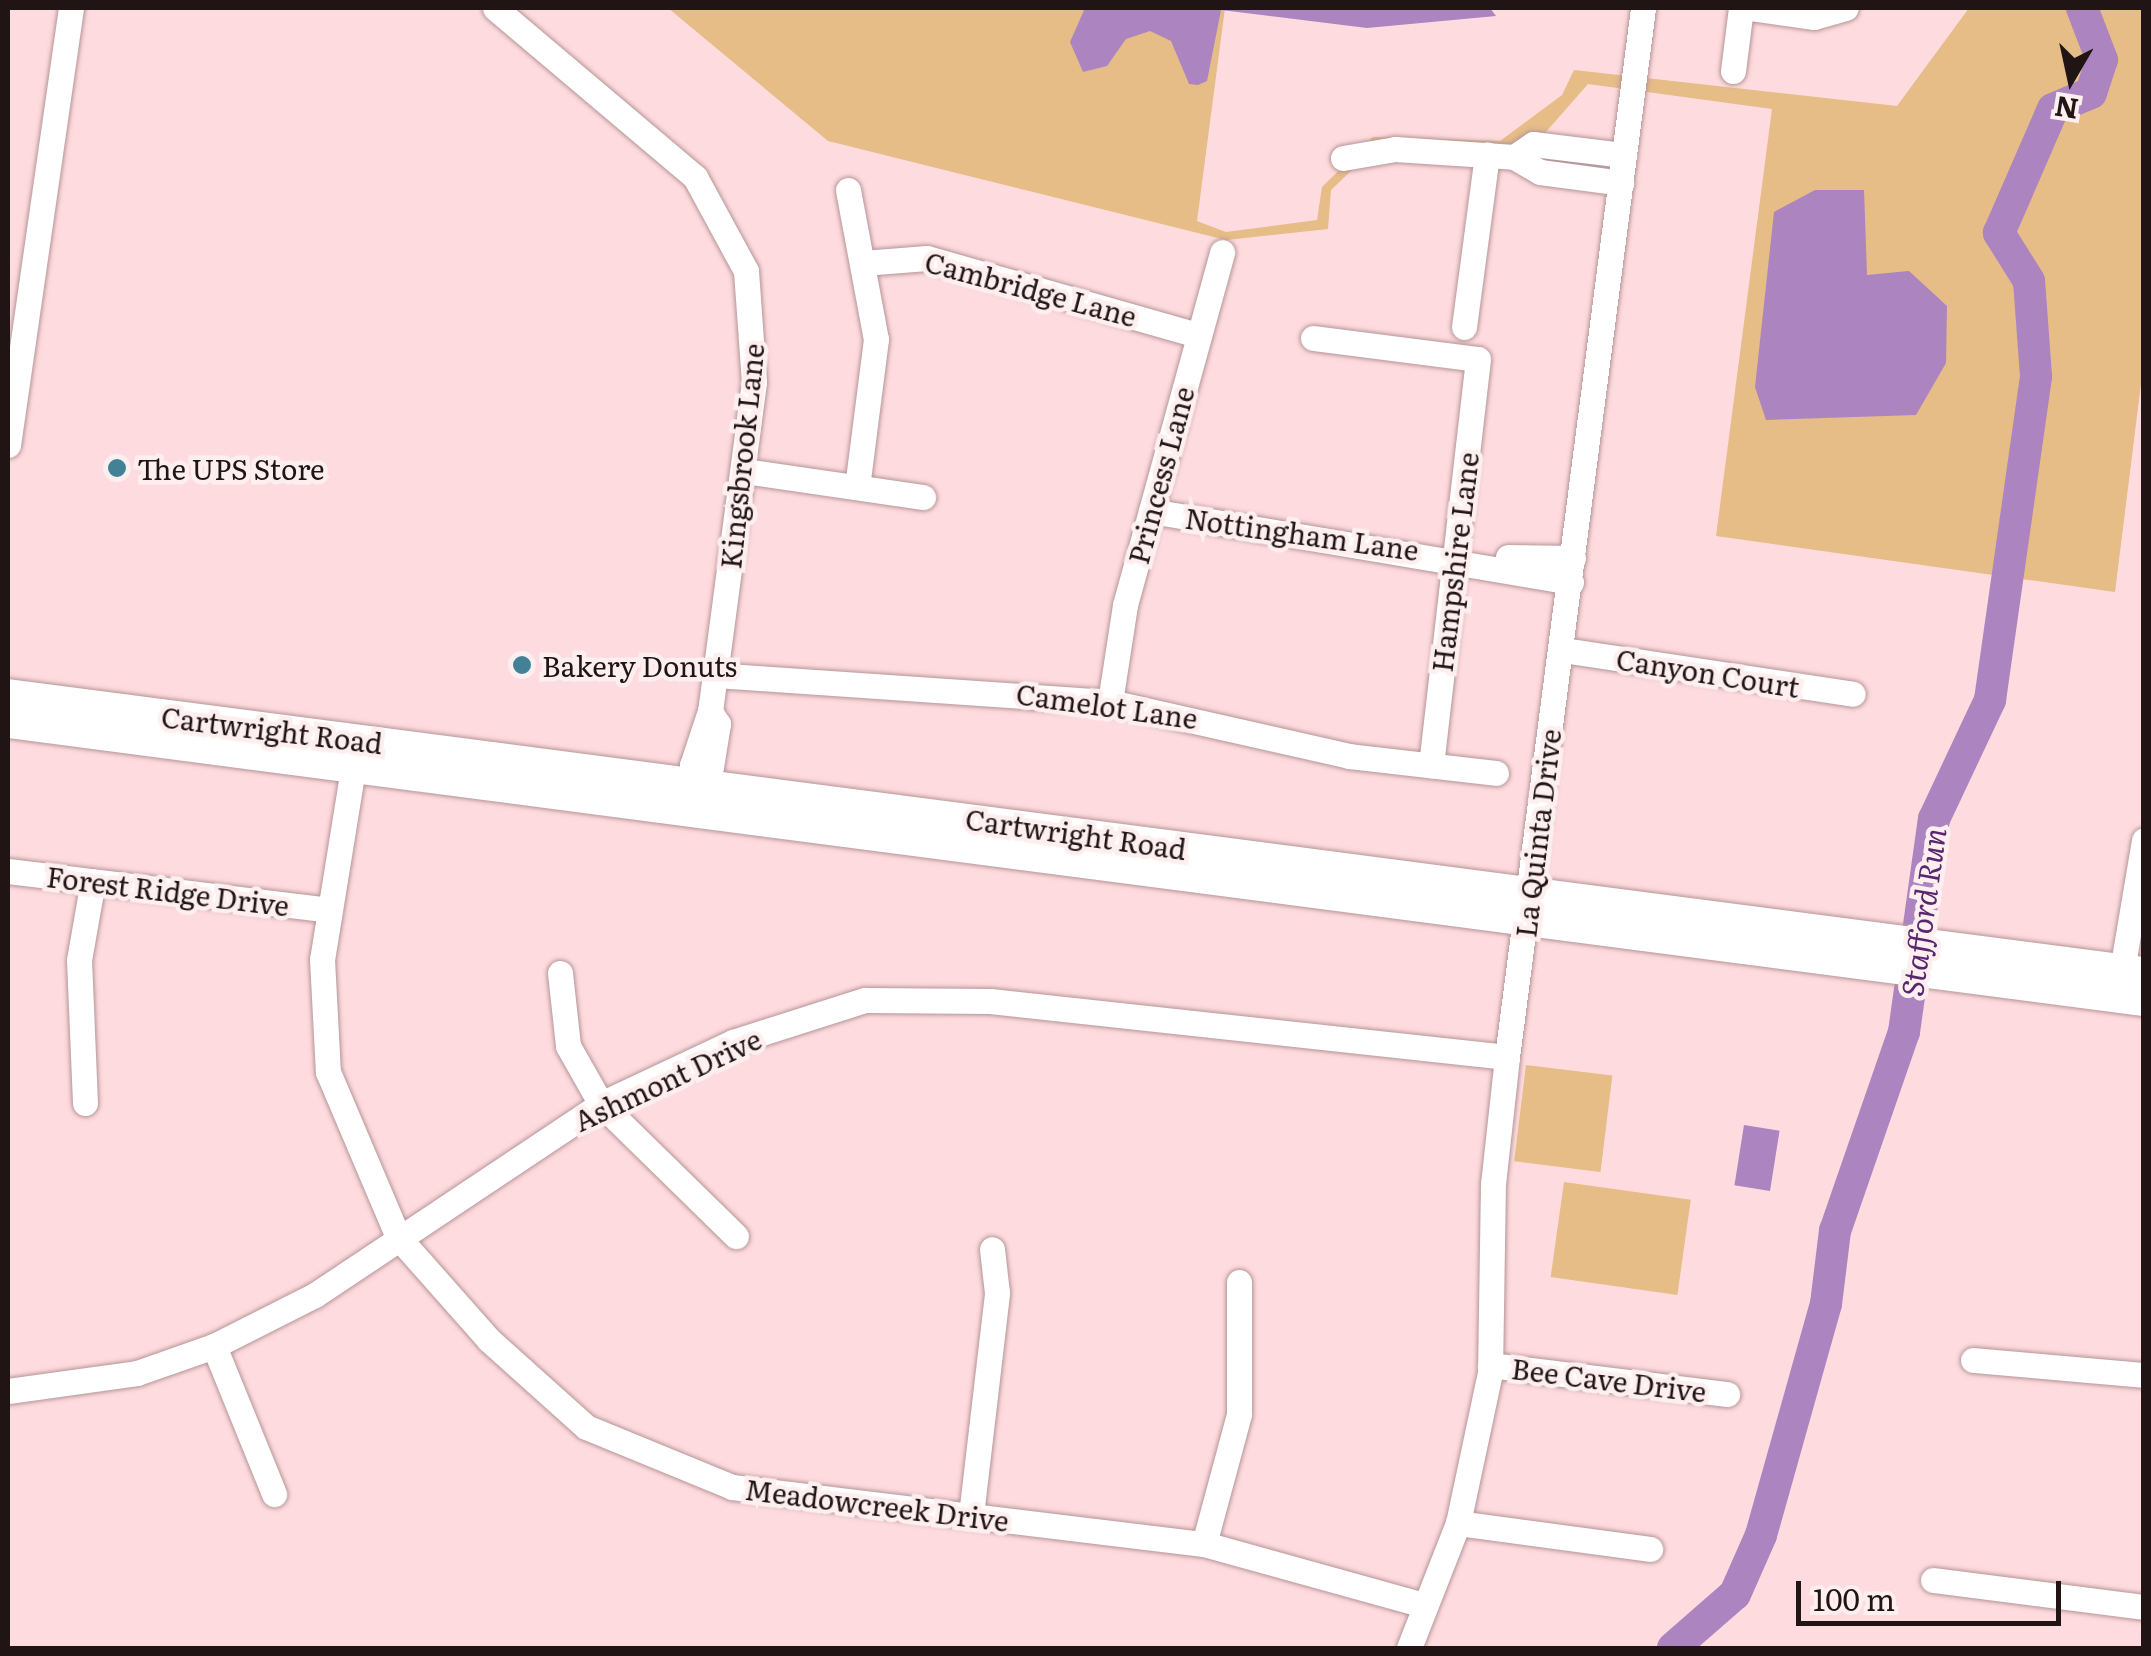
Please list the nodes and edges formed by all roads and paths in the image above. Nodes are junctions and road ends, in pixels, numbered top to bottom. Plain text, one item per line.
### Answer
1 (71, 8) edge
2 (495, 8) edge
3 (1643, 8) edge
4 (1741, 8) edge
5 (1751, 8) edge
6 (1846, 8) edge
7 (1733, 71) dead end
8 (1487, 155) junction
9 (1624, 155) junction
10 (1514, 157) junction
11 (1343, 158) dead end
12 (1620, 183) junction
13 (848, 190) dead end
14 (1222, 252) dead end
15 (863, 263) junction
16 (1464, 326) dead end
17 (1198, 335) junction
18 (1313, 338) dead end
19 (8, 445) edge
20 (744, 471) junction
21 (856, 487) junction
22 (923, 497) dead end
23 (1151, 511) junction
24 (1453, 556) junction
25 (1572, 570) junction
26 (1563, 650) junction
27 (714, 675) junction
28 (8, 694) edge
29 (1853, 694) dead end
30 (1110, 702) junction
31 (8, 724) edge
32 (358, 740) junction
33 (1431, 766) junction
34 (354, 771) junction
35 (1496, 773) dead end
36 (698, 780) junction
37 (694, 811) junction
38 (2144, 840) edge
39 (8, 871) edge
40 (94, 881) junction
41 (328, 910) junction
42 (1528, 910) junction
43 (560, 973) dead end
44 (2132, 985) edge
45 (1507, 1057) junction
46 (86, 1104) dead end
47 (600, 1104) junction
48 (736, 1236) dead end
49 (398, 1237) junction
50 (992, 1250) dead end
51 (1240, 1282) dead end
52 (214, 1346) junction
53 (1973, 1360) dead end
54 (1490, 1365) junction
55 (2144, 1375) edge
56 (8, 1392) edge
57 (1727, 1394) dead end
58 (274, 1494) dead end
59 (971, 1515) junction
60 (1458, 1523) junction
61 (1204, 1544) junction
62 (1650, 1549) dead end
63 (1933, 1580) dead end
64 (1420, 1604) junction
65 (2144, 1608) edge
66 (1409, 1648) edge

1 - 19 street
2 - 20 street, Kingsbrook Lane
3 - 9 street, La Quinta Drive
4 - 7 street
5 - 6 street
8 - 10 street
8 - 11 street
8 - 16 street
9 - 10 street
9 - 12 street, La Quinta Drive
10 - 12 street
12 - 25 street, La Quinta Drive
13 - 15 street
14 - 17 street, Princess Lane
15 - 17 street, Cambridge Lane
15 - 21 street
17 - 23 street, Princess Lane
18 - 24 street, Hampshire Lane
20 - 21 street
20 - 27 street, Kingsbrook Lane
21 - 22 street
23 - 24 street, Nottingham Lane
23 - 30 street, Princess Lane
24 - 25 street, Nottingham Lane
24 - 33 street, Hampshire Lane
25 - 26 street, La Quinta Drive
26 - 29 street, Canyon Court
26 - 42 street, La Quinta Drive
27 - 30 street, Camelot Lane
27 - 36 street, Kingsbrook Lane
28 - 32 main road, Cartwright Road
30 - 33 street, Camelot Lane
31 - 34 main road, Cartwright Road
32 - 34 street, Meadowcreek Drive
32 - 36 main road, Cartwright Road
33 - 35 street, Camelot Lane
34 - 37 main road, Cartwright Road
34 - 41 street, Meadowcreek Drive
36 - 37 street, Kingsbrook Lane
36 - 42 main road, Cartwright Road
37 - 42 main road, Cartwright Road
38 - 44 street
39 - 40 street, Forest Ridge Drive
40 - 41 street, Forest Ridge Drive
40 - 46 street
41 - 49 street, Meadowcreek Drive
42 - 44 main road, Cartwright Road
42 - 45 street, La Quinta Drive
43 - 47 street
45 - 47 street, Ashmont Drive
45 - 54 street, La Quinta Drive
47 - 48 street
47 - 49 street, Ashmont Drive
49 - 52 street, Ashmont Drive
49 - 59 street, Meadowcreek Drive
50 - 59 street
51 - 61 street
52 - 56 street, Ashmont Drive
52 - 58 street
53 - 55 street
54 - 57 street, Bee Cave Drive
54 - 60 street, La Quinta Drive
59 - 61 street, Meadowcreek Drive
60 - 62 street
60 - 64 street, La Quinta Drive
61 - 64 street, Meadowcreek Drive
63 - 65 street
64 - 66 street, La Quinta Drive

